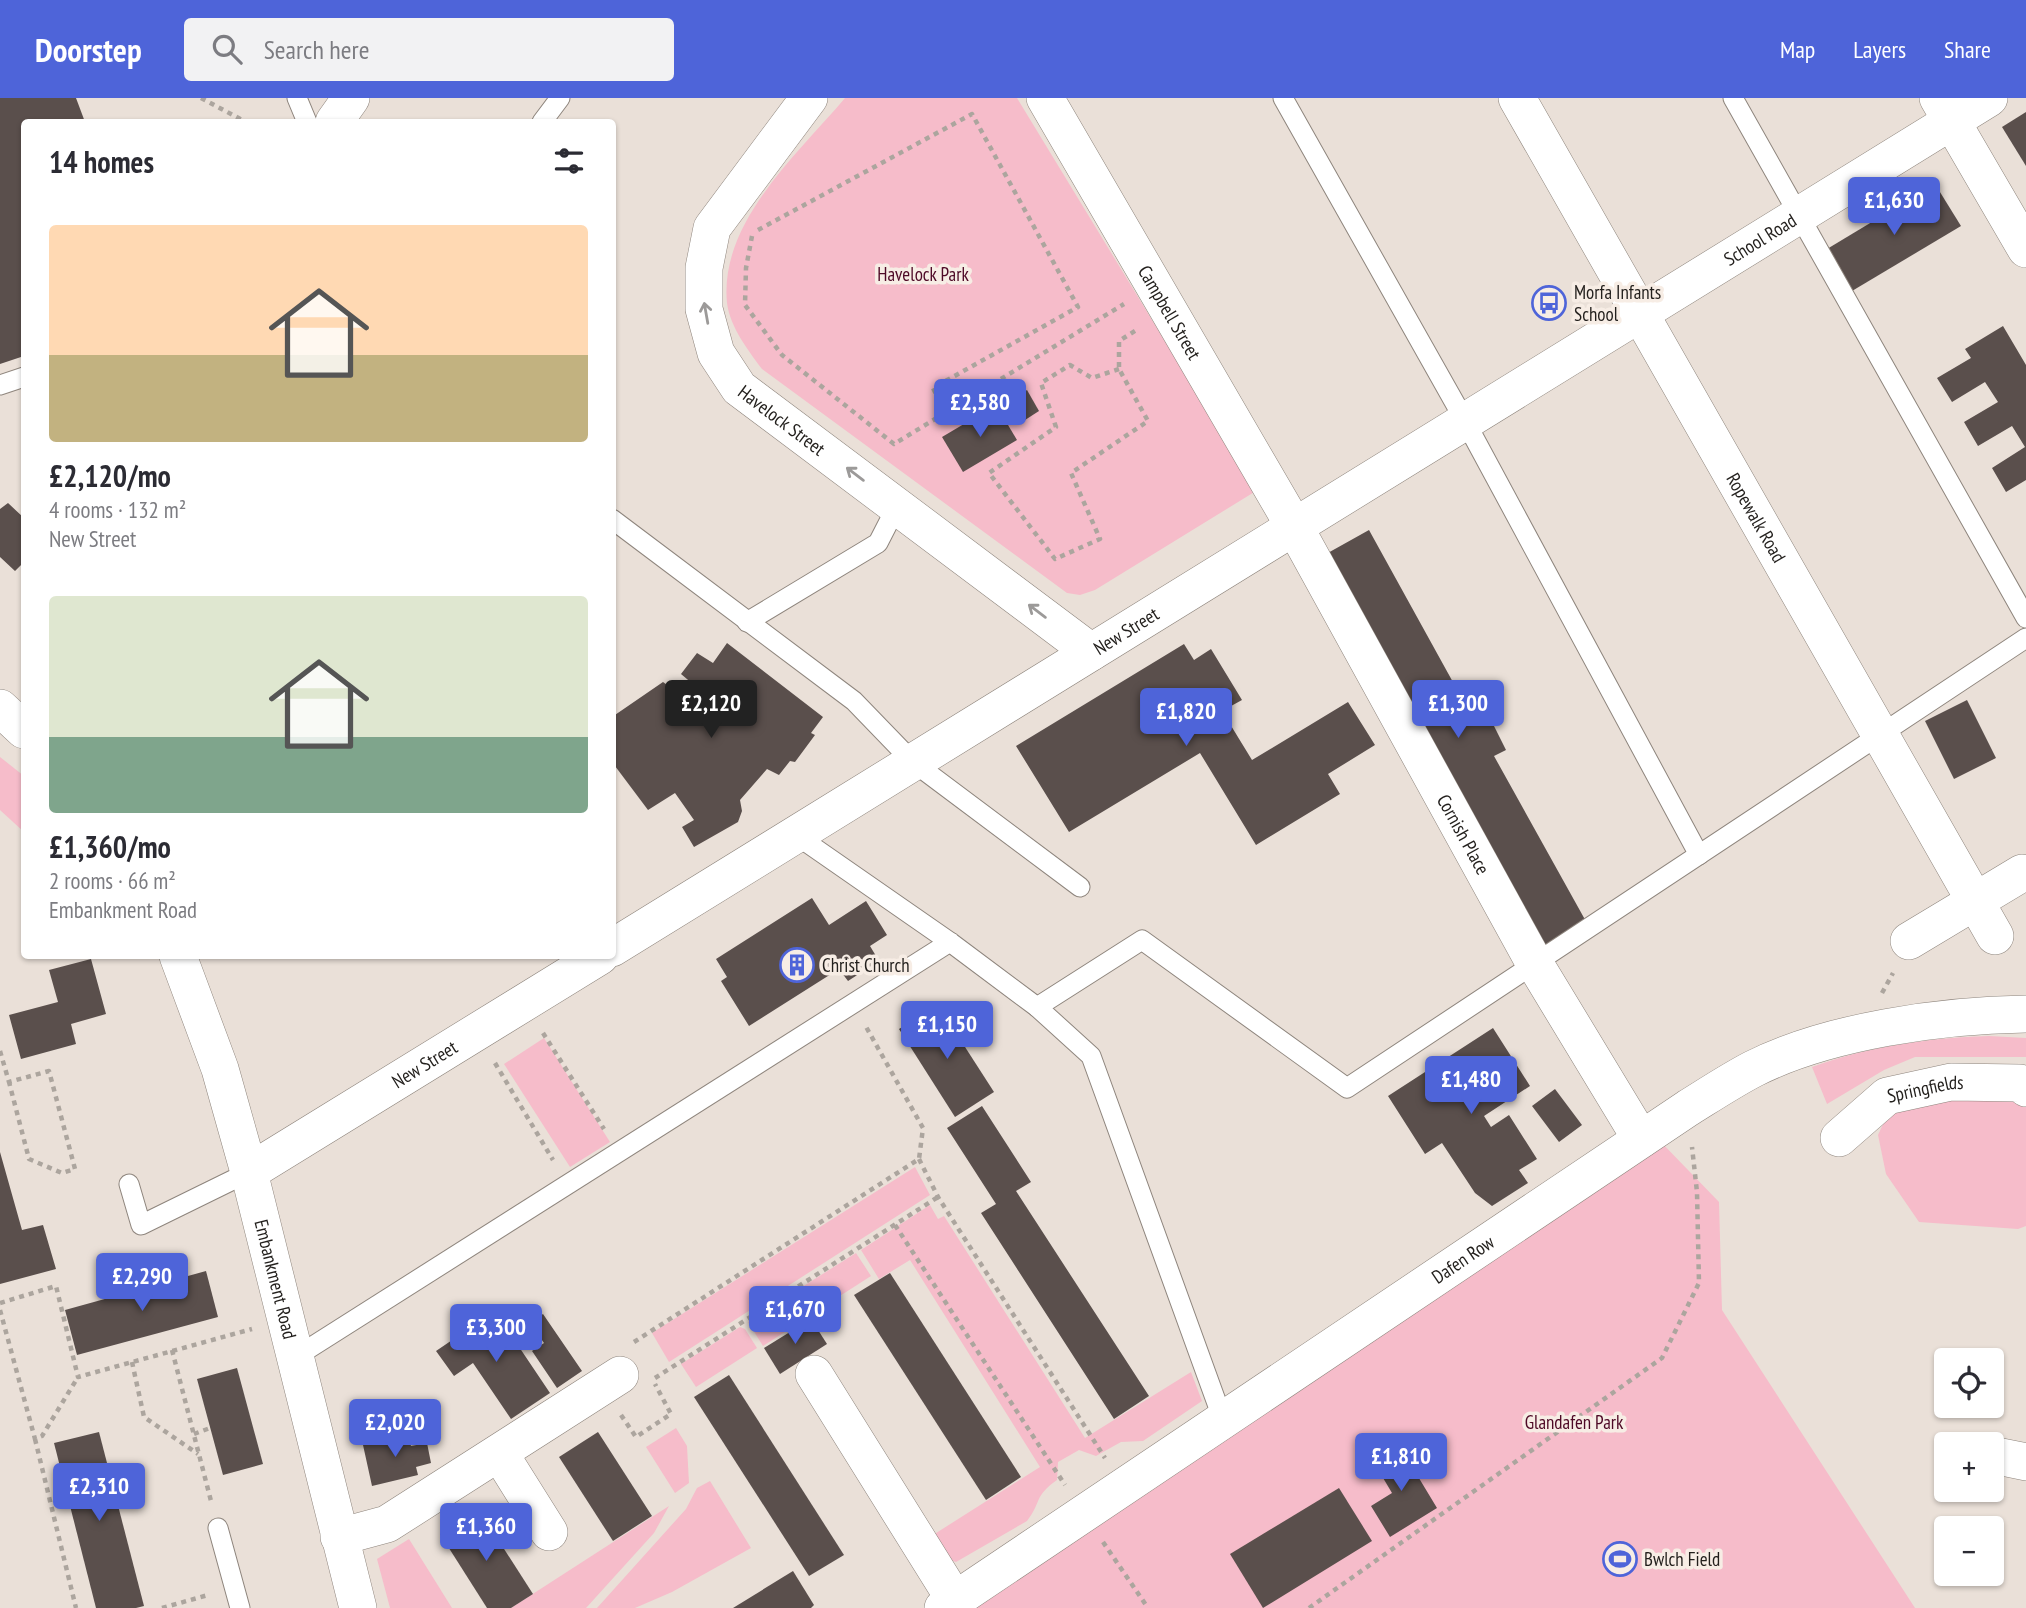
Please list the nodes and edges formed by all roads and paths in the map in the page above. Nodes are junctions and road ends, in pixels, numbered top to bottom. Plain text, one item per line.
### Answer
1 (201, 98) edge
2 (297, 98) edge
3 (351, 98) edge
4 (560, 98) edge
5 (809, 98) edge
6 (1045, 98) edge
7 (1283, 98) edge
8 (1517, 98) edge
9 (1732, 98) edge
10 (1989, 98) edge
11 (1945, 110) edge
12 (240, 119) edge
13 (306, 119) edge
14 (336, 119) edge
15 (544, 119) edge
16 (1796, 216) junction
17 (2026, 249) edge
18 (1161, 297) junction
19 (1639, 314) junction
20 (1119, 369) junction
21 (21, 378) edge
22 (0, 385) edge
23 (952, 408) junction
24 (1465, 421) junction
25 (897, 506) junction
26 (616, 522) edge
27 (1294, 526) junction
28 (2026, 618) edge
29 (747, 622) junction
30 (2026, 638) edge
31 (1091, 652) junction
32 (1881, 736) junction
33 (914, 762) junction
34 (796, 835) junction
35 (1699, 855) junction
36 (2022, 873) dead end
37 (1080, 887) dead end
38 (1975, 900) junction
39 (1995, 936) dead end
40 (1909, 941) dead end
41 (950, 942) junction
42 (616, 946) edge
43 (179, 959) edge
44 (595, 959) edge
45 (1535, 964) junction
46 (524, 1002) junction
47 (853, 1003) junction
48 (1037, 1007) junction
49 (2026, 1014) edge
50 (477, 1032) junction
51 (0, 1051) edge
52 (9, 1082) junction
53 (2026, 1088) edge
54 (1688, 1108) junction
55 (1839, 1138) dead end
56 (1641, 1139) junction
57 (618, 1152) junction
58 (919, 1159) junction
59 (249, 1172) junction
60 (129, 1184) dead end
61 (568, 1185) junction
62 (937, 1197) junction
63 (895, 1225) junction
64 (0, 1303) edge
65 (0, 1310) edge
66 (284, 1320) junction
67 (172, 1350) junction
68 (294, 1358) junction
69 (132, 1362) junction
70 (814, 1374) dead end
71 (622, 1376) junction
72 (78, 1377) junction
73 (1223, 1420) junction
74 (210, 1429) dead end
75 (194, 1434) junction
76 (35, 1440) junction
77 (199, 1454) junction
78 (500, 1454) junction
79 (2004, 1457) edge
80 (2026, 1462) edge
81 (1124, 1487) junction
82 (1084, 1513) junction
83 (218, 1528) joint
84 (549, 1532) dead end
85 (339, 1537) junction
86 (234, 1587) junction
87 (949, 1604) edge
88 (76, 1608) edge
89 (162, 1608) edge
90 (240, 1608) edge
91 (358, 1608) edge
92 (1147, 1608) edge
93 (1309, 1608) edge

1 - 12 path
2 - 13 lane
3 - 14 street
4 - 15 lane
25 -> 5 street, Havelock Street
6 - 18 street, Campbell Street
7 - 24 lane
8 - 19 street, Ropewalk Road
9 - 16 lane
10 - 11 street, School Road
11 - 16 street, School Road
11 - 17 street
16 - 19 street, School Road
16 - 28 lane
18 - 20 path
18 - 23 path
18 - 27 street, Campbell Street
19 - 24 street, New Street
19 - 32 street, Ropewalk Road
20 - 20 path
21 - 22 lane
23 - 23 path
24 - 27 street, New Street
24 - 35 lane
25 - 29 lane
31 -> 25 street, Havelock Street
26 - 29 lane
27 - 31 street, New Street
27 - 45 street, Cornish Place
29 - 33 lane
30 - 32 lane
31 - 33 street, New Street
32 - 35 lane
32 - 38 street, Ropewalk Road
33 - 34 street, New Street
33 - 37 lane
34 - 41 lane
34 - 42 street, New Street
35 - 45 lane
36 - 38 street
38 - 39 street, Ropewalk Road
38 - 40 street
41 - 47 lane
41 - 48 lane
43 - 59 street, Embankment Road
44 - 46 street, New Street
45 - 48 lane
45 - 56 street, Cornish Place
46 - 50 street, New Street
46 - 57 path
47 - 57 lane
47 - 58 path
48 - 73 lane
49 - 54 street, Dafen Row
50 - 59 street, New Street
50 - 61 path
51 - 52 path
52 - 52 path
53 - 55 street, Springfields
54 - 56 street, Dafen Row
54 - 93 path
56 - 73 street, Dafen Row
57 - 61 lane
58 - 62 path
58 - 71 path
59 - 60 lane
59 - 66 street, Embankment Road
61 - 68 lane
62 - 63 path
62 - 81 path
63 - 71 path
63 - 82 path
64 - 72 path
65 - 76 path
66 - 67 path
66 - 68 street, Embankment Road
67 - 69 path
67 - 75 path
68 - 85 street, Embankment Road
69 - 72 path
69 - 77 path
70 - 87 street
71 - 78 street
72 - 76 path
73 - 81 street, Dafen Row
74 - 75 path
75 - 77 path
76 - 88 path
77 - 83 path
78 - 84 street
78 - 85 street
79 - 80 street
81 - 82 street, Dafen Row
82 - 87 street, Dafen Row
82 - 92 path
83 - 86 lane
85 - 91 street, Embankment Road
86 - 89 path
86 - 90 lane

